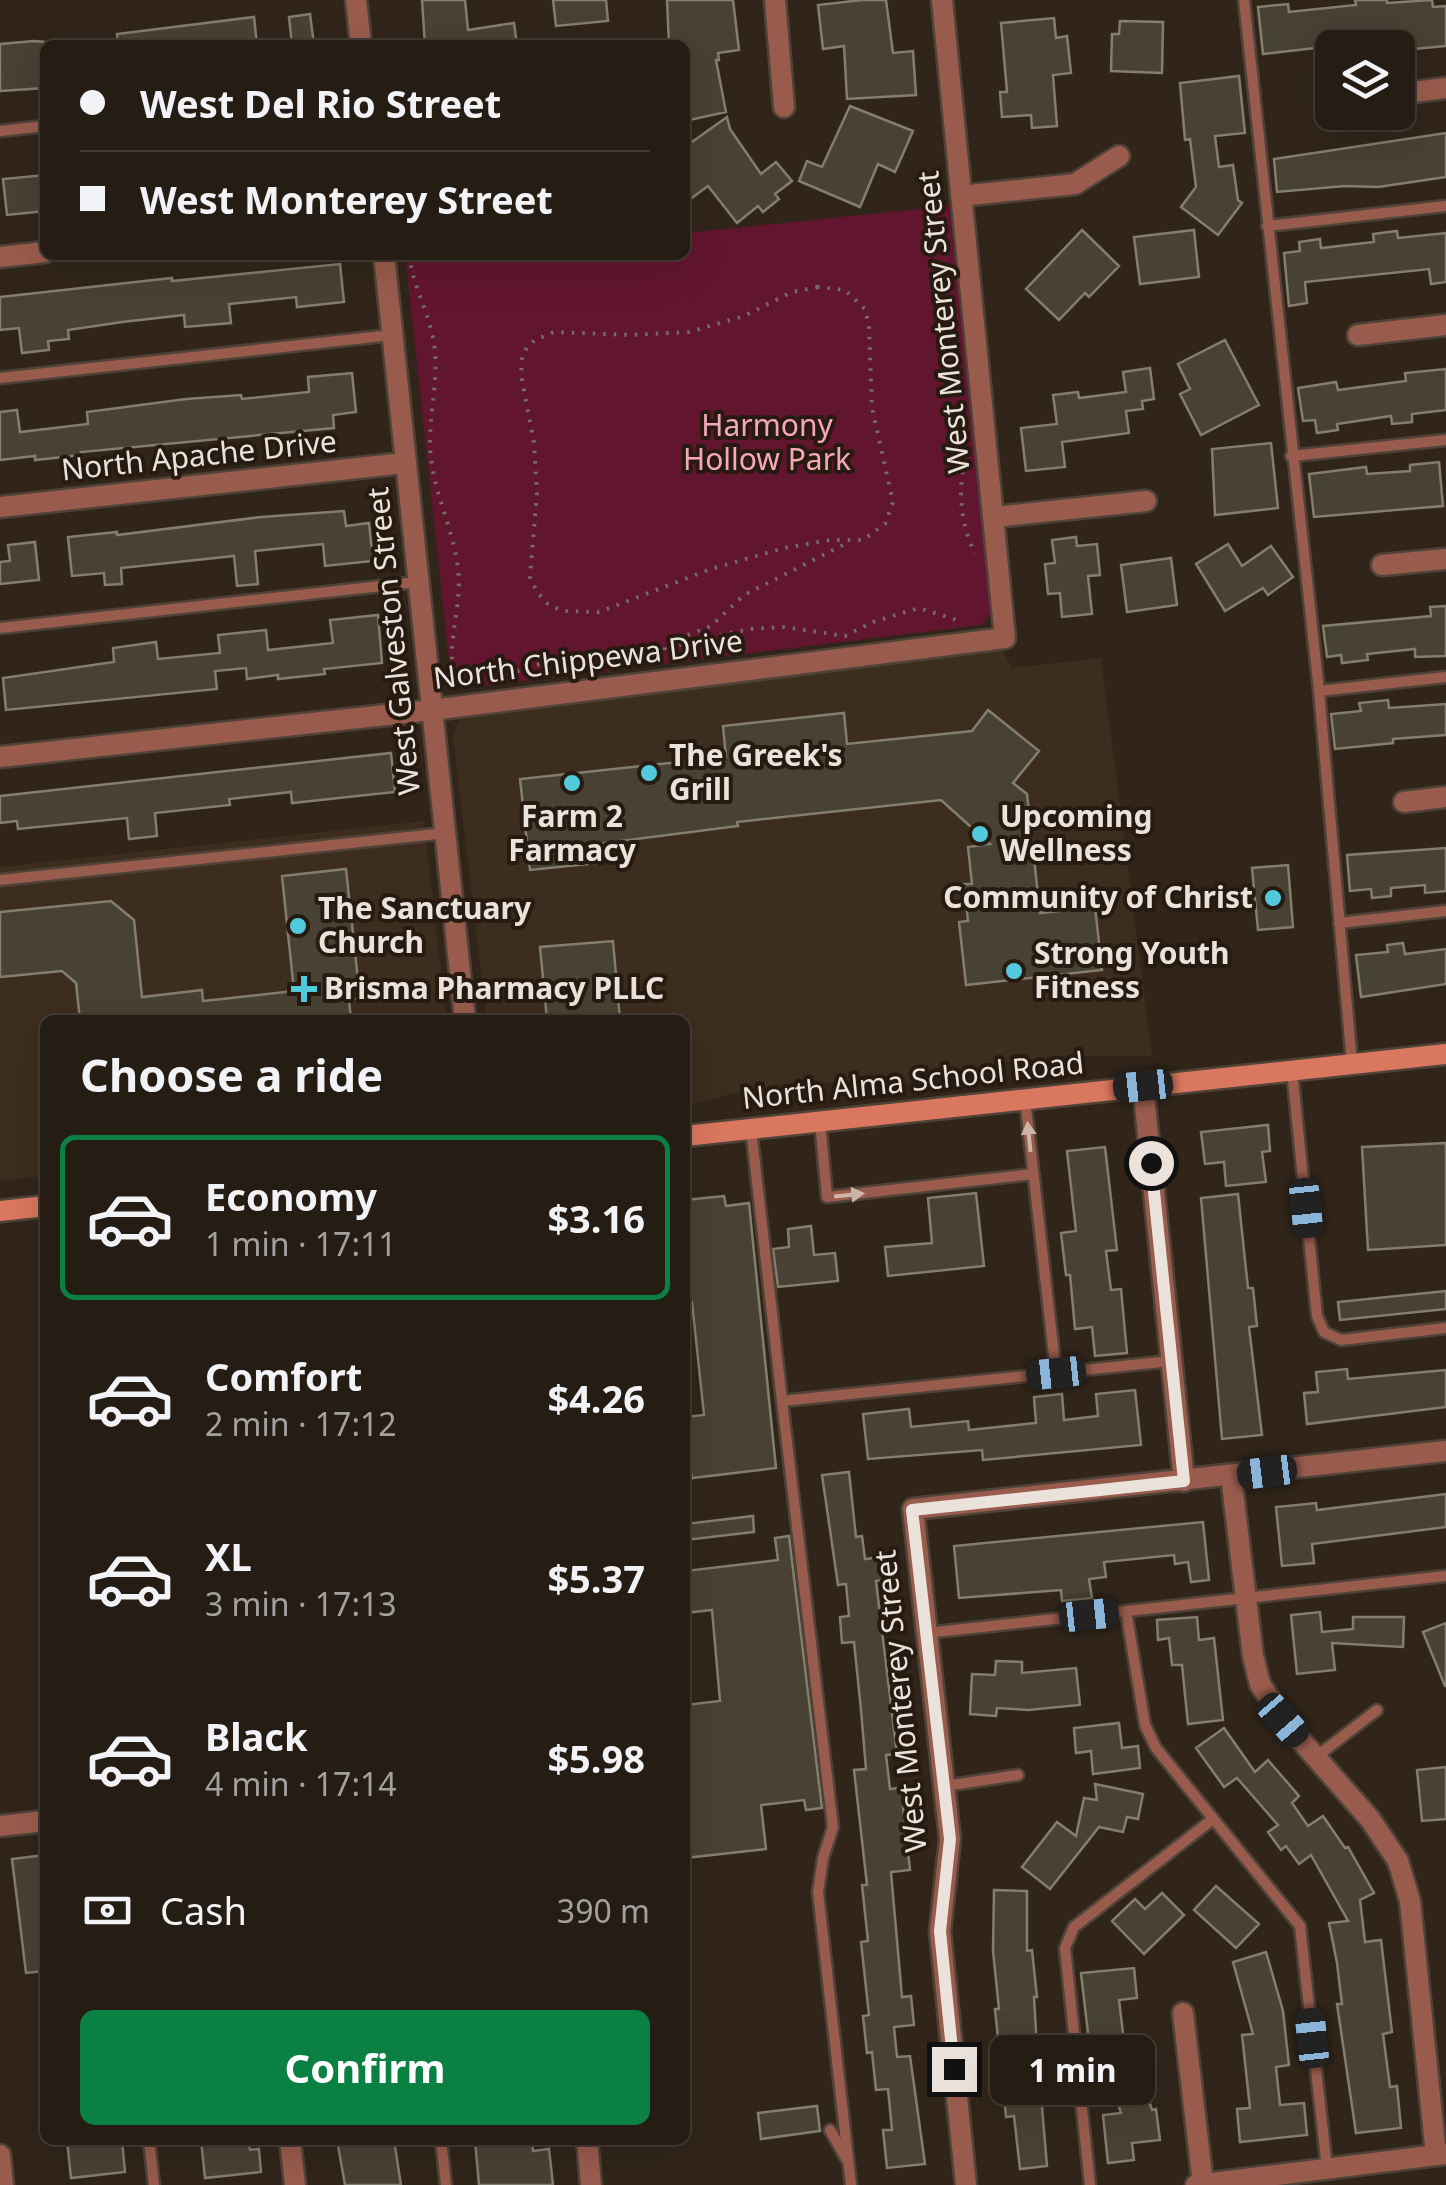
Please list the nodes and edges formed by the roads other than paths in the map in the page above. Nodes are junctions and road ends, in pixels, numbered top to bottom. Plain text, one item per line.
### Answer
1 (356, 0) edge
2 (774, 0) edge
3 (942, 0) edge
4 (1244, 0) edge
5 (360, 40) edge
6 (1446, 88) edge
7 (1415, 92) edge
8 (784, 107) dead end
9 (40, 127) edge
10 (0, 131) edge
11 (1119, 156) dead end
12 (961, 196) junction
13 (1446, 206) edge
14 (1268, 226) junction
15 (40, 253) edge
16 (0, 257) edge
17 (384, 260) edge
18 (1446, 325) edge
19 (1358, 334) dead end
20 (392, 335) junction
21 (0, 378) edge
22 (1446, 440) edge
23 (1291, 456) junction
24 (404, 463) junction
25 (1146, 501) dead end
26 (0, 507) edge
27 (995, 517) junction
28 (1446, 559) edge
29 (1382, 564) dead end
30 (418, 582) junction
31 (0, 628) edge
32 (1005, 638) joint
33 (1446, 677) edge
34 (1318, 692) junction
35 (432, 710) junction
36 (0, 757) edge
37 (1446, 797) edge
38 (1404, 802) dead end
39 (446, 833) junction
40 (0, 880) edge
41 (1446, 912) edge
42 (1339, 923) junction
43 (464, 1015) edge
44 (1446, 1054) edge
45 (1352, 1064) junction
46 (1292, 1071) junction
47 (1143, 1086) junction
48 (1024, 1099) junction
49 (820, 1122) junction
50 (751, 1129) junction
51 (690, 1135) edge
52 (1033, 1174) junction
53 (40, 1207) edge
54 (0, 1211) edge
55 (1446, 1328) edge
56 (1172, 1360) junction
57 (1056, 1373) junction
58 (782, 1401) junction
59 (1446, 1451) edge
60 (1231, 1476) junction
61 (1184, 1481) junction
62 (1446, 1576) edge
63 (1246, 1597) junction
64 (1126, 1611) junction
65 (926, 1632) junction
66 (1377, 1710) dead end
67 (1316, 1757) junction
68 (1018, 1775) dead end
69 (944, 1786) junction
70 (1213, 1819) junction
71 (40, 1822) edge
72 (0, 1826) edge
73 (1183, 2014) dead end
74 (830, 2130) dead end
75 (150, 2145) edge
76 (291, 2145) edge
77 (441, 2145) edge
78 (587, 2145) edge
79 (1441, 2154) edge
80 (0, 2155) edge
81 (849, 2164) junction
82 (1327, 2168) junction
83 (1200, 2184) edge
84 (4, 2185) edge
85 (154, 2185) edge
86 (296, 2185) edge
87 (446, 2185) edge
88 (591, 2185) edge
89 (852, 2185) edge
90 (966, 2185) edge
91 (1090, 2185) edge

1 - 5 street
2 - 8 street
3 - 12 street, West Monterey Street
4 - 14 lane
6 - 7 street
9 - 10 lane
11 - 12 street
12 - 27 street, West Monterey Street
13 - 14 lane
14 - 23 lane
15 - 16 street
17 - 20 street, West Galveston Street
18 - 19 street
20 - 21 lane
20 - 24 street, West Galveston Street
22 - 23 lane
23 - 34 lane
24 - 26 street, North Apache Drive
24 - 30 street, West Galveston Street
25 - 27 street
27 - 32 street, West Monterey Street
28 - 29 street
30 - 31 lane
30 - 35 street, West Galveston Street
32 - 35 street, North Chippewa Drive
33 - 34 lane
34 - 42 lane
35 - 36 street, North Chippewa Drive
35 - 39 street, West Galveston Street
37 - 38 street
39 - 40 lane
39 - 43 street, West Galveston Street
41 - 42 lane
42 - 45 lane
44 - 45 main road, North Alma School Road
45 - 46 main road, North Alma School Road
46 - 47 main road, North Alma School Road
46 - 55 lane
47 - 48 main road, North Alma School Road
47 - 56 street
48 - 49 main road, North Alma School Road
52 -> 48 lane
49 - 50 main road, North Alma School Road
49 -> 52 lane
50 - 51 main road, North Alma School Road
50 - 58 lane
52 - 57 lane
53 - 54 main road
56 - 57 lane
56 - 61 street
57 - 58 lane
58 - 81 lane
59 - 60 street
60 - 61 street
60 - 63 street
61 - 65 street, West Monterey Street
62 - 63 lane
63 - 64 lane
63 - 67 street
64 - 65 lane
64 - 70 lane
65 - 69 street, West Monterey Street
66 - 67 lane
67 - 79 street
68 - 69 lane
69 - 90 street, West Monterey Street
70 - 82 lane
70 - 91 lane
71 - 72 street
73 - 83 street
74 - 81 lane
75 - 85 lane
76 - 86 street
77 - 87 lane
78 - 88 street
79 - 82 street
80 - 84 street
81 - 89 lane
82 - 83 street

